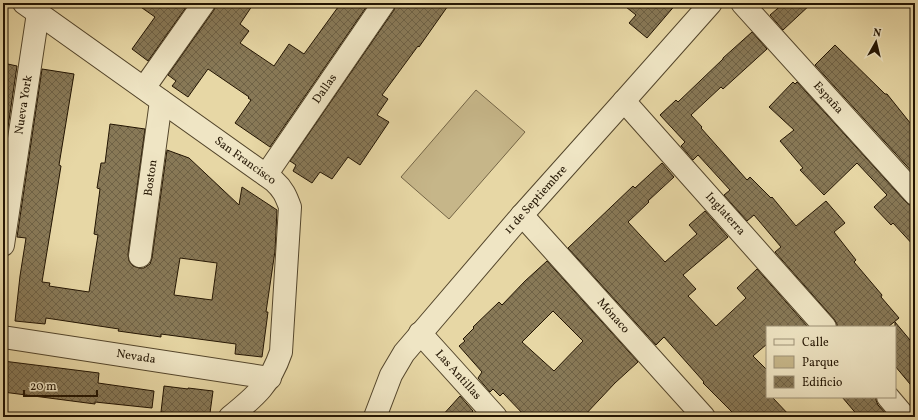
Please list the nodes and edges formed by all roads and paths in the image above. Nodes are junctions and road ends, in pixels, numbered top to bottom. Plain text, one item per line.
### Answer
1 (204, 3) edge
2 (384, 3) edge
3 (711, 3) edge
4 (742, 3) edge
5 (30, 6) edge
6 (152, 94) junction
7 (624, 101) junction
8 (266, 175) junction
9 (915, 194) edge
10 (522, 215) junction
11 (3, 245) edge
12 (140, 256) dead end
13 (824, 326) edge
14 (420, 333) junction
15 (3, 337) edge
16 (270, 378) junction
17 (889, 398) edge
18 (377, 414) edge
19 (230, 417) edge
20 (496, 417) edge
21 (703, 417) edge
22 (905, 417) edge

1 - 6 street, Boston
2 - 8 street, Dallas
3 - 7 street, 11 de Septiembre
4 - 9 street, España
5 - 6 street, San Francisco
5 - 11 street, Nueva York
6 - 8 street, San Francisco
6 - 12 street, Boston
7 - 10 street, 11 de Septiembre
7 - 13 street, Inglaterra
8 - 16 street, San Francisco
10 - 14 street, 11 de Septiembre
10 - 21 street, Mónaco
14 - 18 street, 11 de Septiembre
14 - 20 street, Las Antillas
15 - 16 street, Nevada
16 - 19 street, San Francisco
17 - 22 street

